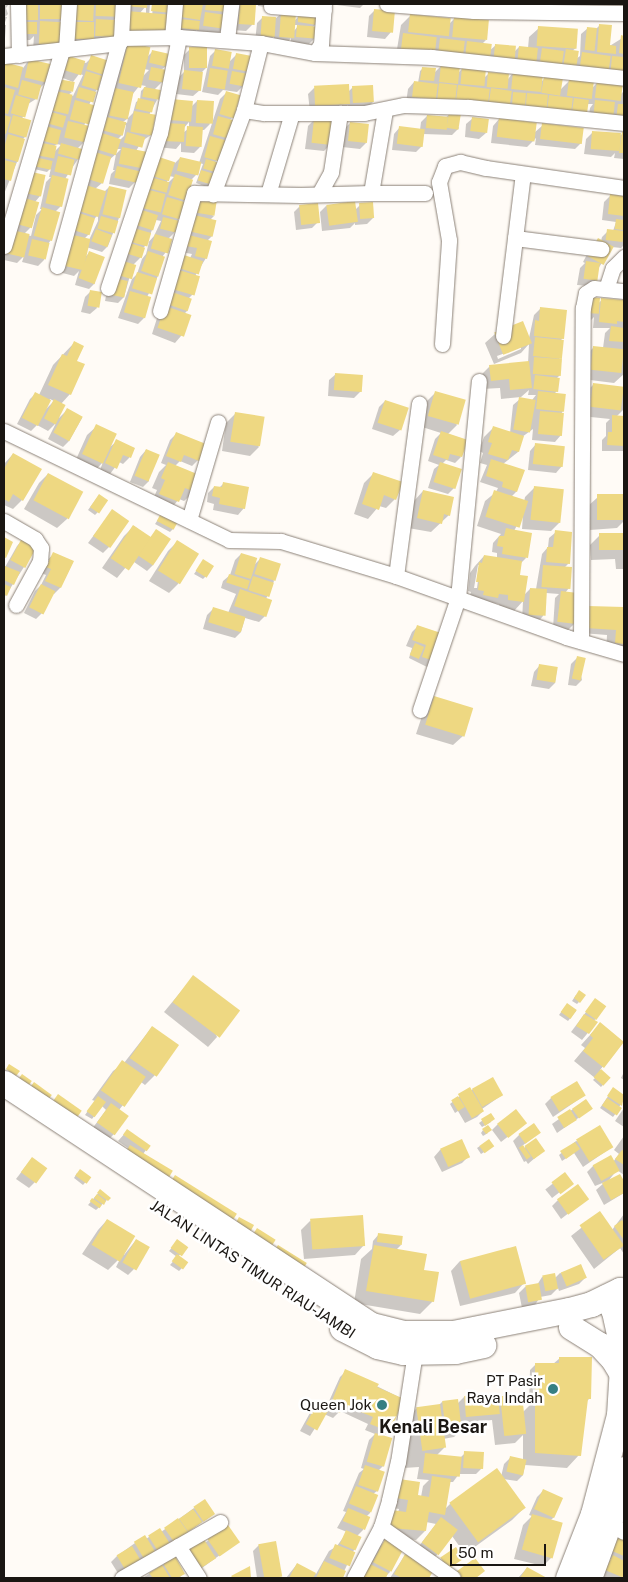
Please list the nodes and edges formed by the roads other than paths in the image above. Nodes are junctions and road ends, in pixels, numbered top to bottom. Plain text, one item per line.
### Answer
1 (18, 4) edge
2 (68, 4) edge
3 (123, 4) edge
4 (175, 4) edge
5 (231, 4) edge
6 (394, 4) edge
7 (271, 6) dead end
8 (324, 7) edge
9 (624, 13) edge
10 (175, 37) junction
11 (227, 39) junction
12 (120, 40) junction
13 (261, 43) junction
14 (64, 49) junction
15 (315, 53) junction
16 (11, 56) edge
17 (624, 78) edge
18 (244, 110) junction
19 (385, 110) junction
20 (292, 113) junction
21 (340, 113) junction
22 (624, 123) edge
23 (523, 174) junction
24 (624, 188) edge
25 (425, 192) dead end
26 (371, 193) junction
27 (213, 194) junction
28 (268, 194) junction
29 (319, 194) junction
30 (515, 238) junction
31 (4, 246) edge
32 (601, 249) dead end
33 (624, 257) edge
34 (58, 266) dead end
35 (108, 288) dead end
36 (606, 289) junction
37 (624, 291) edge
38 (160, 311) dead end
39 (503, 336) dead end
40 (442, 344) dead end
41 (479, 381) dead end
42 (419, 404) dead end
43 (218, 422) dead end
44 (4, 431) edge
45 (189, 520) junction
46 (4, 521) edge
47 (396, 576) junction
48 (458, 598) junction
49 (16, 605) dead end
50 (581, 641) junction
51 (624, 654) edge
52 (420, 710) dead end
53 (4, 1084) edge
54 (4, 1104) edge
55 (191, 1218) junction
56 (617, 1303) edge
57 (571, 1327) junction
58 (416, 1344) junction
59 (622, 1374) junction
60 (624, 1469) edge
61 (220, 1522) dead end
62 (381, 1527) junction
63 (617, 1528) edge
64 (178, 1546) junction
65 (122, 1578) edge
66 (199, 1578) edge
67 (354, 1578) edge
68 (453, 1578) edge
69 (568, 1578) edge
70 (589, 1578) edge

1 - 16 street
2 - 14 street
3 - 12 street
4 - 10 street
5 - 11 street
6 - 9 street
7 - 8 street
8 - 15 street
10 - 11 street
10 - 12 street
10 - 35 street
11 - 13 street
12 - 14 street
12 - 34 street
13 - 15 street
13 - 18 street
14 - 16 street
14 - 31 street
15 - 17 street
18 - 20 street
18 - 27 street
19 - 21 street
19 - 22 street
19 - 26 street
20 - 21 street
20 - 28 street
21 - 29 street
23 - 24 street
23 - 30 street
23 - 40 street
25 - 26 street
26 - 29 street
27 - 28 street
27 - 38 street
28 - 29 street
30 - 32 street
30 - 39 street
33 - 36 street
36 - 37 street
36 - 50 street
41 - 48 street
42 - 47 street
43 - 45 street
44 - 45 street
45 - 47 street
46 - 49 street
47 - 48 street
48 - 50 street
48 - 52 street
50 - 51 street
53 - 55 highway, JALAN LINTAS TIMUR RIAU-JAMBI
54 - 55 highway, JALAN LINTAS TIMUR RIAU-JAMBI
55 - 58 highway, JALAN LINTAS TIMUR RIAU-JAMBI
56 - 57 highway, JALAN LINTAS TIMUR RIAU-JAMBI
56 - 58 highway, JALAN LINTAS TIMUR RIAU-JAMBI
56 - 59 highway
57 - 58 highway, JALAN LINTAS TIMUR RIAU-JAMBI
57 - 59 highway
58 - 62 street
59 - 69 highway
60 - 63 highway
61 - 64 street
62 - 67 street
62 - 68 street
63 - 70 highway
64 - 65 street
64 - 66 street

